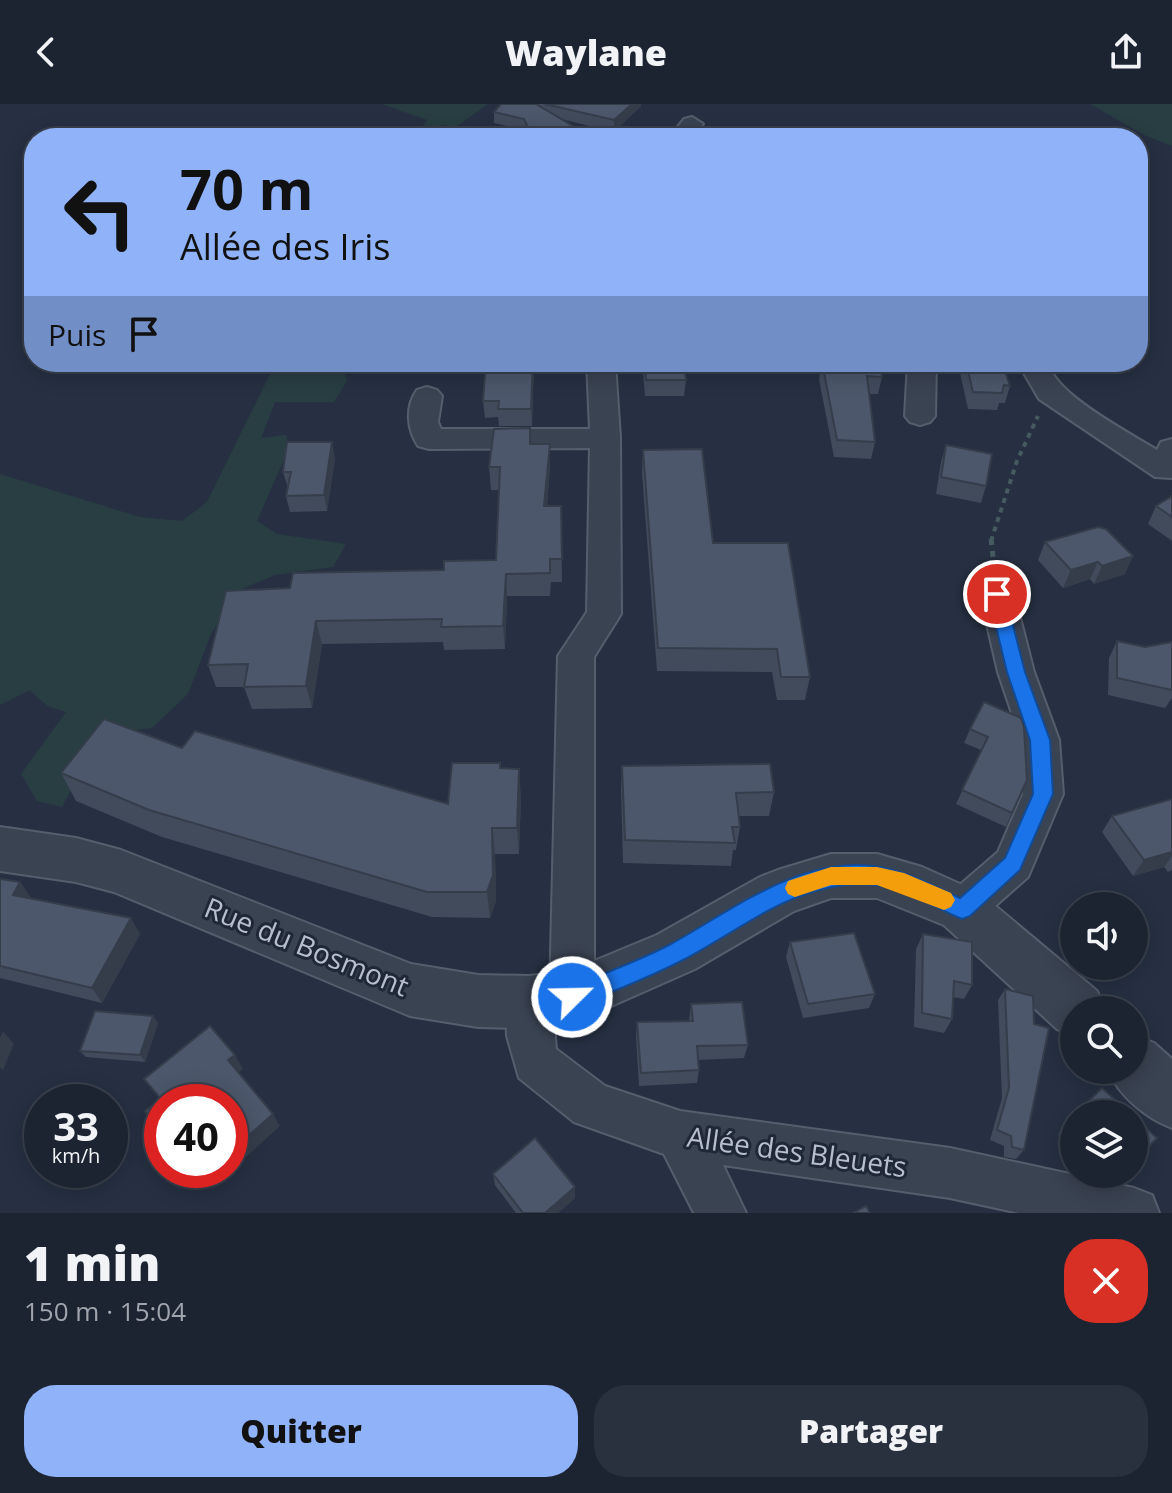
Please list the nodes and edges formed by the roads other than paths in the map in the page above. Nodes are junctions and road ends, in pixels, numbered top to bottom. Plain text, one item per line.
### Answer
1 (602, 372) edge
2 (922, 372) edge
3 (1038, 372) edge
4 (427, 396) dead end
5 (920, 416) dead end
6 (605, 438) junction
7 (1170, 465) edge
8 (997, 594) road end
9 (0, 849) edge
10 (962, 909) junction
11 (1062, 996) edge
12 (550, 1000) junction
13 (1148, 1076) edge
14 (1172, 1099) edge
15 (680, 1135) junction
16 (721, 1213) edge
17 (1134, 1213) edge

1 - 6 street, Allée des Bleuets
2 - 5 street
3 - 7 street
4 - 6 street
6 - 12 street, Allée des Bleuets
8 - 10 street
9 - 12 street, Rue du Bosmont
10 - 11 street, Rue du Bosmont
10 - 12 street, Rue du Bosmont
12 - 15 street, Allée des Bleuets
13 - 14 street
15 - 16 street
15 - 17 street, Allée des Bleuets

